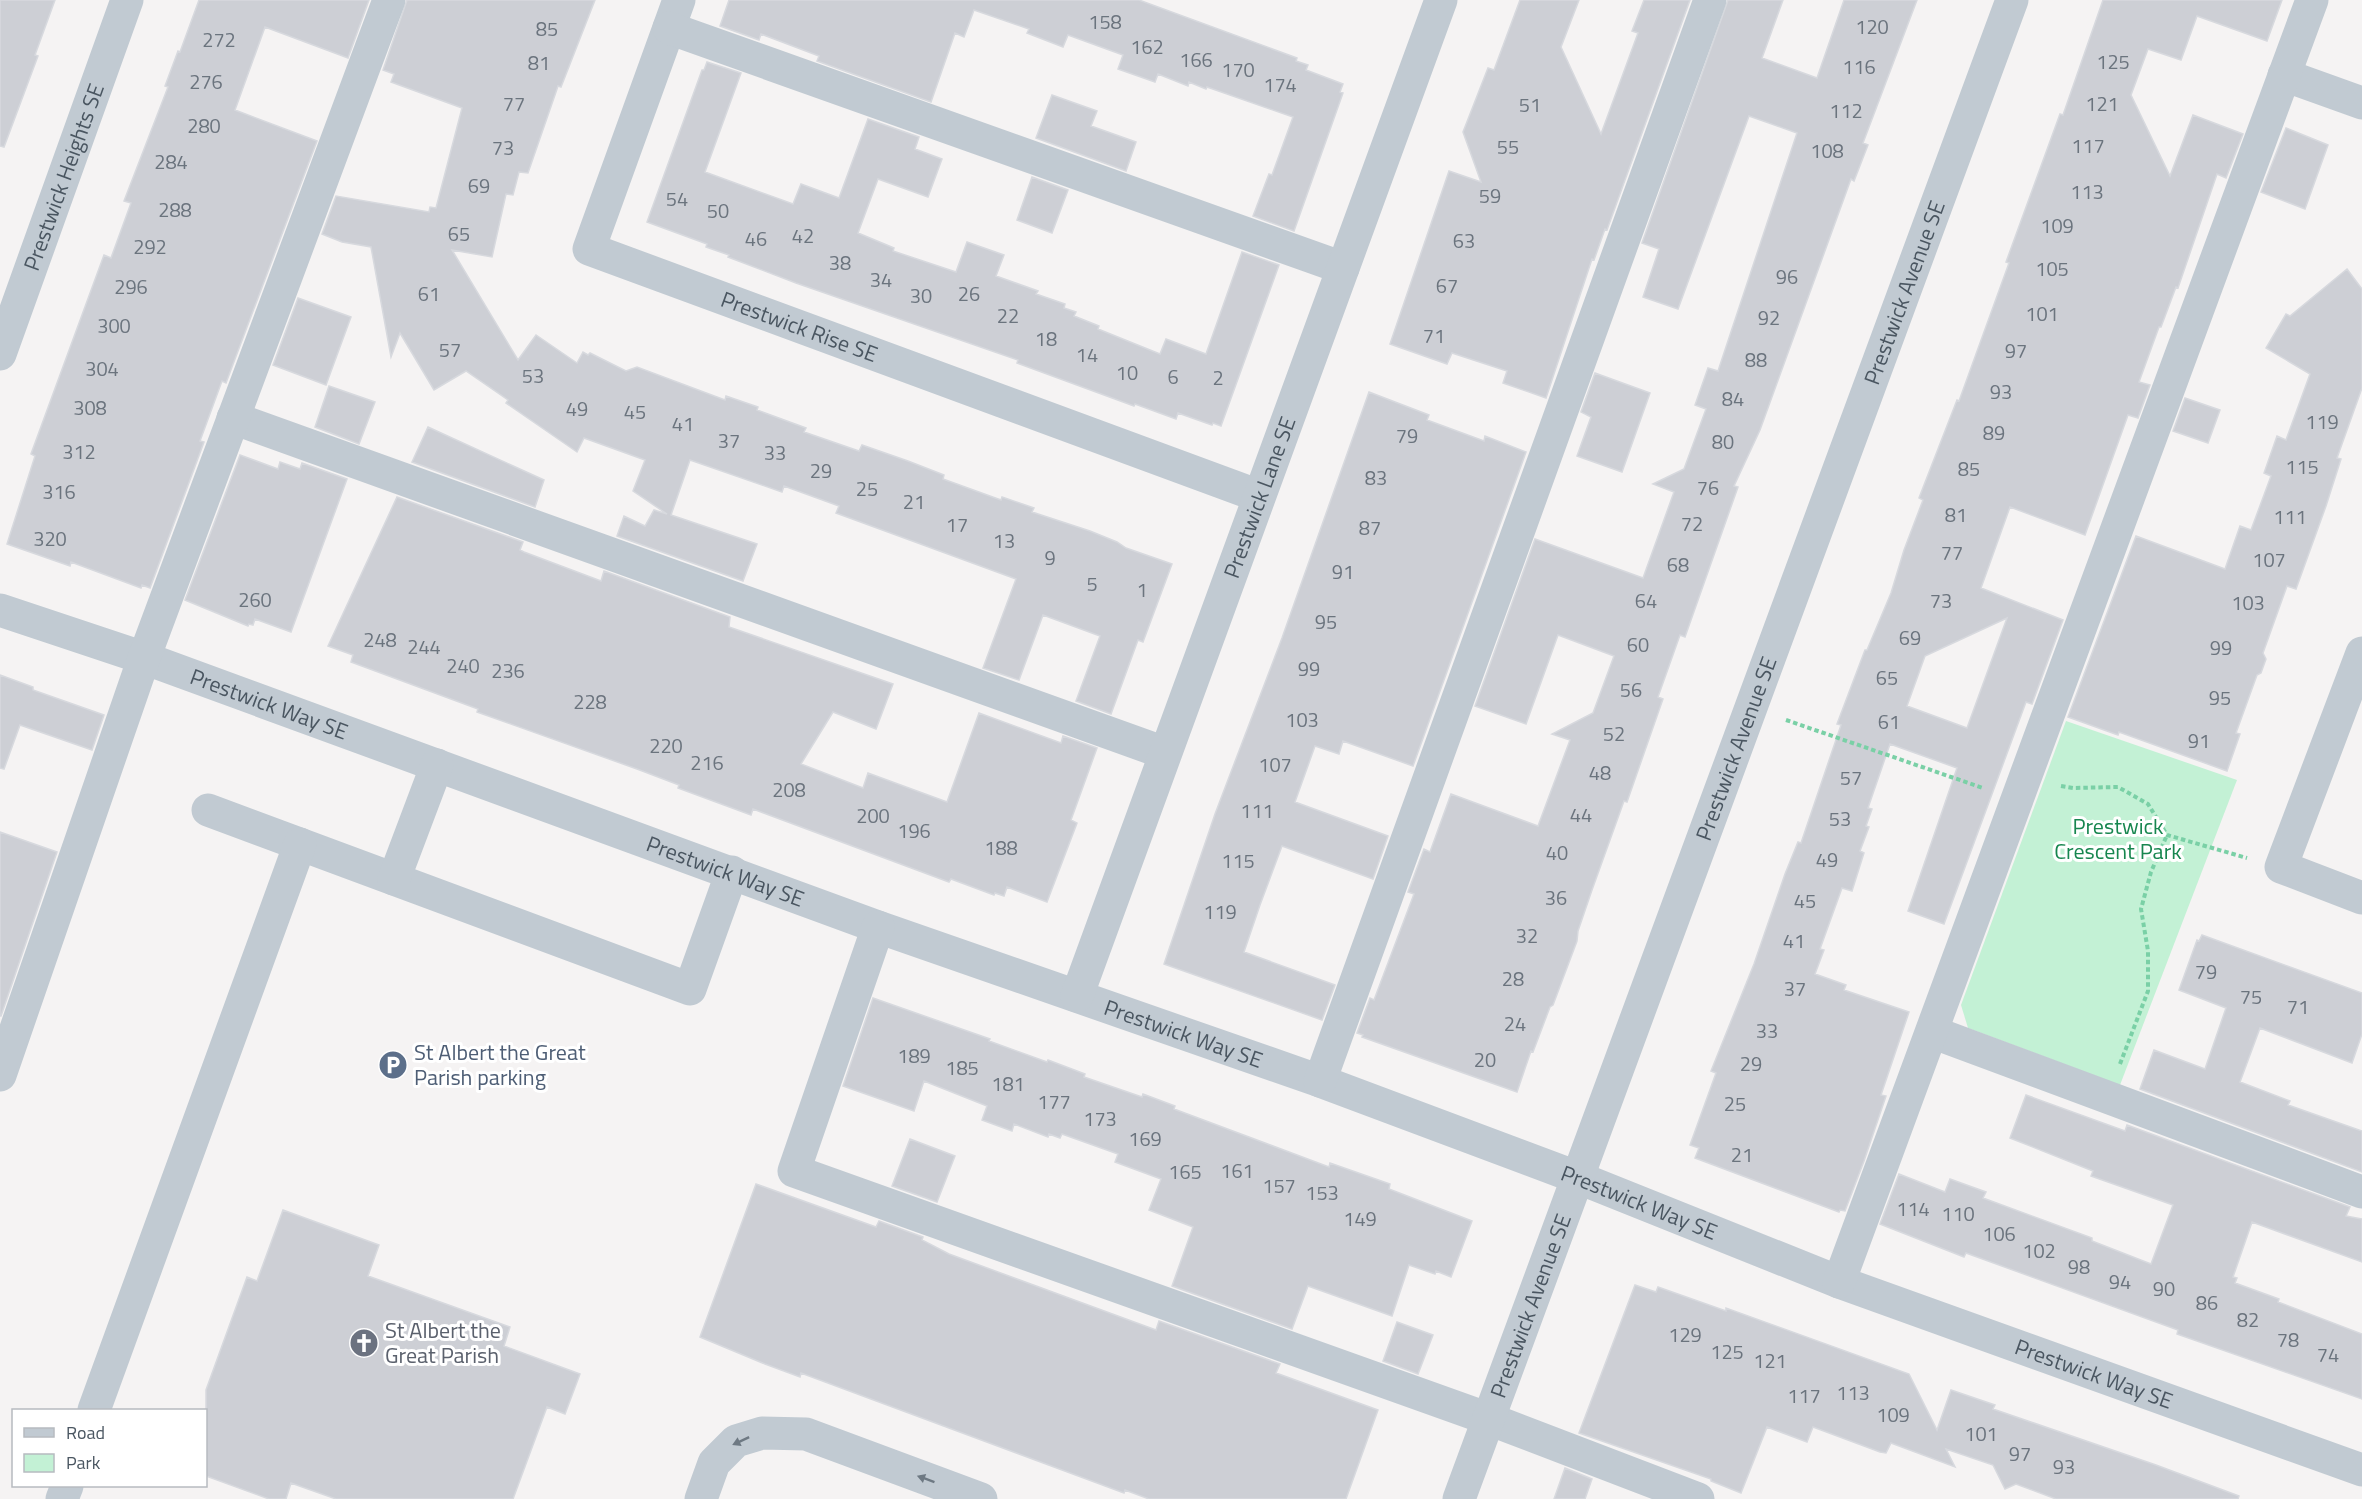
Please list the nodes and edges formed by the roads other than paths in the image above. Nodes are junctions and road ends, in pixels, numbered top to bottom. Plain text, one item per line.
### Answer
1 (127, 0) edge
2 (389, 0) edge
3 (1710, 0) edge
4 (2012, 0) edge
5 (2312, 0) edge
6 (1431, 3) edge
7 (674, 14) edge
8 (2284, 75) junction
9 (2362, 103) edge
10 (1343, 268) junction
11 (0, 354) edge
12 (233, 418) junction
13 (1259, 496) junction
14 (0, 610) edge
15 (2362, 653) edge
16 (144, 658) junction
17 (1165, 753) junction
18 (437, 765) junction
19 (208, 810) dead end
20 (300, 844) junction
21 (732, 872) junction
22 (394, 879) junction
23 (2362, 898) edge
24 (878, 927) junction
25 (1077, 996) junction
26 (1932, 1032) junction
27 (0, 1075) edge
28 (1320, 1081) junction
29 (1579, 1178) junction
30 (2362, 1192) edge
31 (1839, 1282) junction
32 (94, 1409) edge
33 (1489, 1419) junction
34 (2362, 1470) edge
35 (704, 1498) edge
36 (981, 1499) edge
37 (1459, 1499) edge
38 (1698, 1499) edge

1 - 11 street, Prestwick Heights SE
2 - 12 street
3 - 28 street
4 - 29 street, Prestwick Avenue SE
5 - 8 street
6 - 10 street, Prestwick Lane SE
7 - 10 street
7 - 13 street, Prestwick Rise SE
8 - 9 street
8 - 26 street
10 - 13 street, Prestwick Lane SE
12 - 16 street
12 - 17 street
13 - 17 street, Prestwick Lane SE
14 - 16 street, Prestwick Way SE
15 - 23 street
16 - 18 street, Prestwick Way SE
16 - 27 street
17 - 25 street, Prestwick Lane SE
18 - 21 street, Prestwick Way SE
18 - 22 street
19 - 20 street
20 - 22 street
20 - 32 street
21 - 22 street
21 - 24 street, Prestwick Way SE
24 - 25 street, Prestwick Way SE
24 - 33 street
25 - 28 street, Prestwick Way SE
26 - 30 street
26 - 31 street
28 - 29 street, Prestwick Way SE
29 - 31 street, Prestwick Way SE
29 - 33 street, Prestwick Avenue SE
31 - 34 street, Prestwick Way SE
33 - 37 street, Prestwick Avenue SE
33 - 38 street
36 -> 35 street

